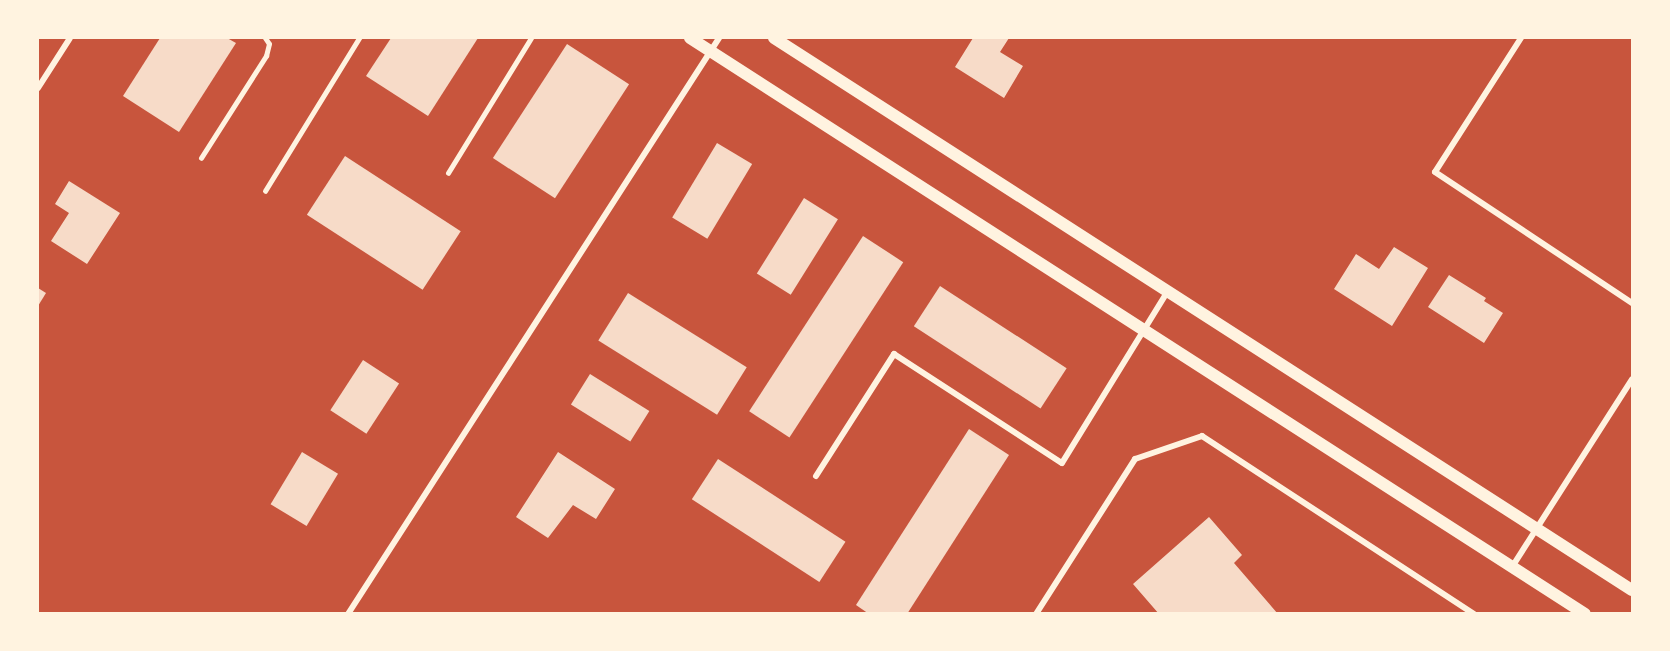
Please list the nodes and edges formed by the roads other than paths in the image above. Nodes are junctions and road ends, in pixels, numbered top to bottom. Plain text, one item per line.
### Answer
1 (70, 38) edge
2 (265, 38) edge
3 (359, 38) edge
4 (531, 38) edge
5 (690, 38) edge
6 (719, 38) edge
7 (774, 38) edge
8 (1521, 38) edge
9 (710, 50) junction
10 (38, 88) edge
11 (201, 158) dead end
12 (448, 173) dead end
13 (265, 191) dead end
14 (1168, 291) junction
15 (1632, 303) edge
16 (1144, 329) junction
17 (1632, 379) edge
18 (816, 476) dead end
19 (1537, 529) junction
20 (1512, 567) junction
21 (1632, 590) edge
22 (348, 614) edge
23 (1036, 614) edge
24 (1474, 614) edge
25 (1585, 614) edge

1 - 10 street
2 - 11 lane
3 - 13 lane
4 - 12 lane
5 - 9 main road
6 - 9 street
7 - 14 main road
8 - 15 street
9 - 16 main road
9 - 22 street
14 - 16 street
14 - 19 main road
16 - 18 street
16 - 20 main road
17 - 19 street
19 - 20 street
19 - 21 main road
20 - 25 main road
23 - 24 street

